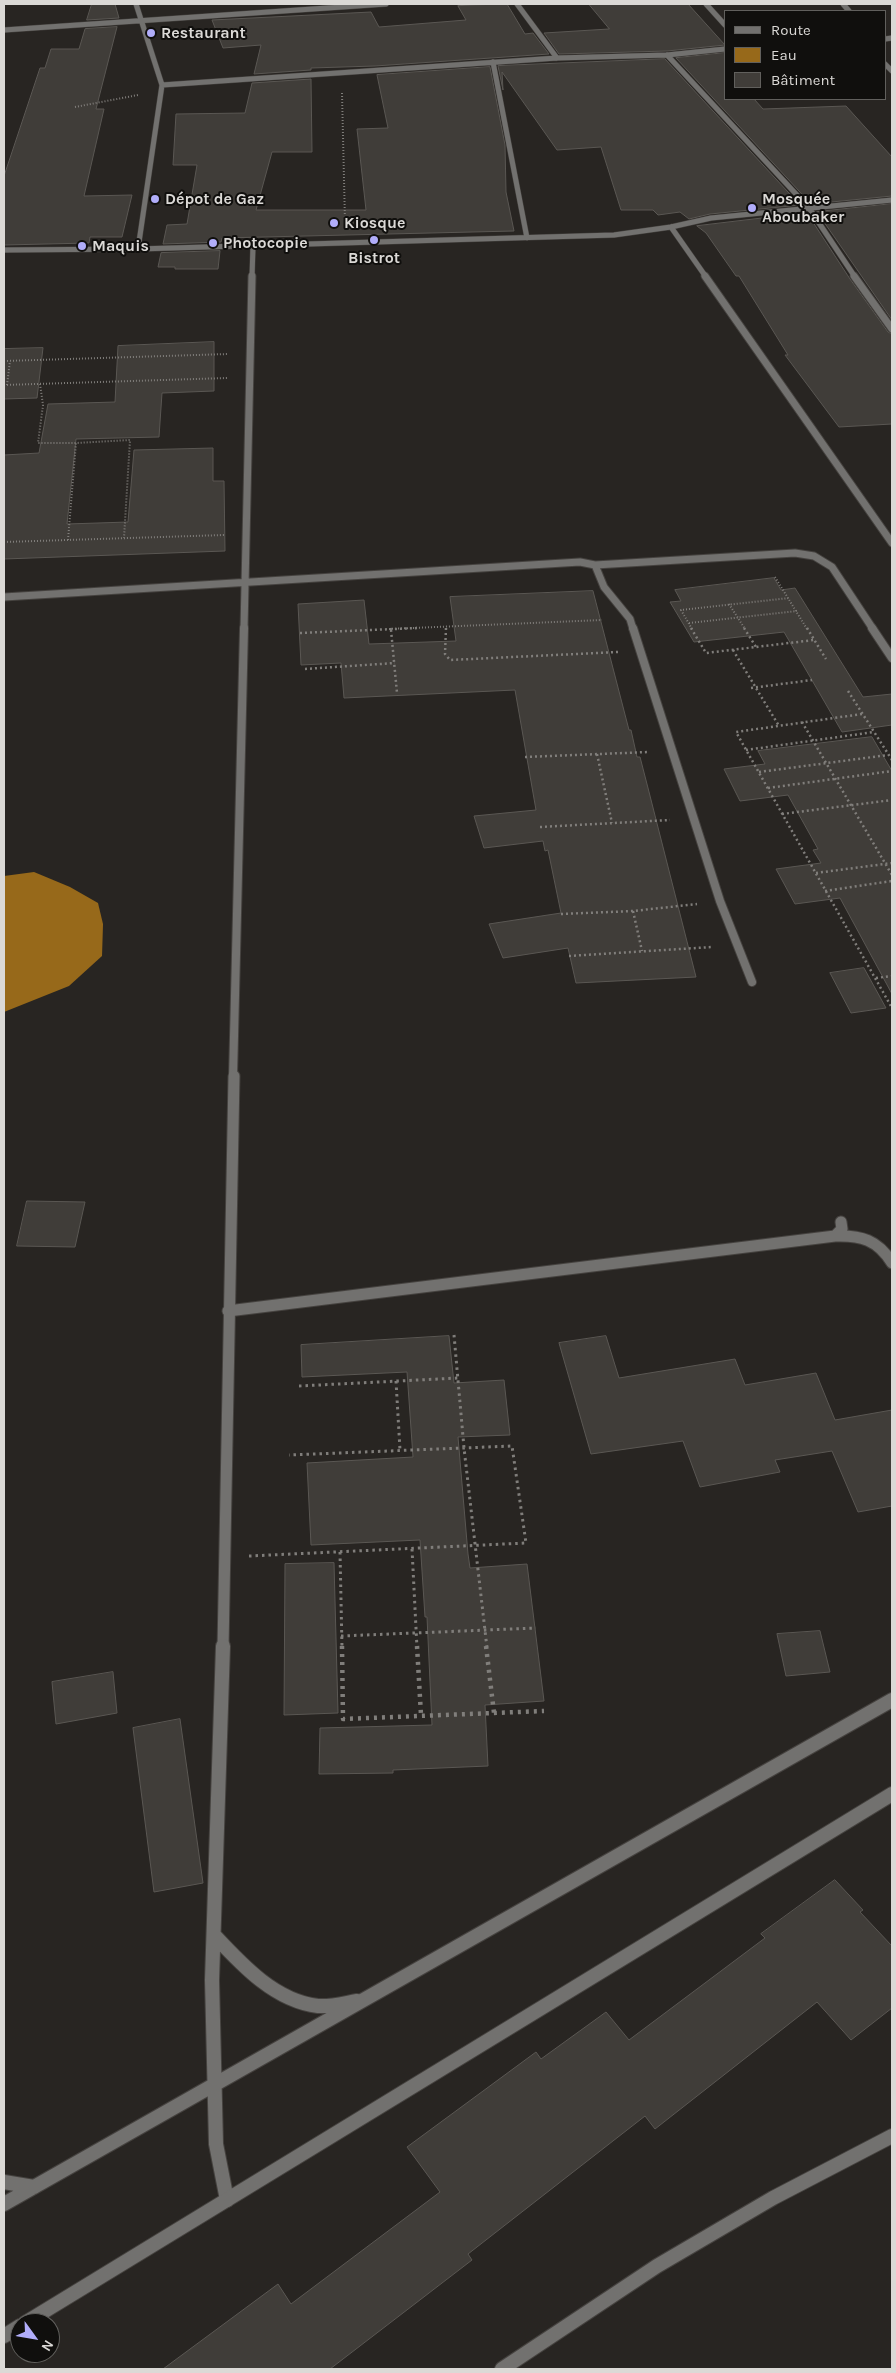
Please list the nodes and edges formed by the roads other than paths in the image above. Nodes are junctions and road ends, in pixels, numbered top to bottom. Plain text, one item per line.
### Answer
1 (136, 4) edge
2 (386, 4) edge
3 (517, 4) edge
4 (706, 4) edge
5 (143, 20) junction
6 (724, 24) edge
7 (4, 30) edge
8 (724, 49) edge
9 (667, 55) junction
10 (557, 58) junction
11 (493, 62) junction
12 (161, 88) junction
13 (892, 200) edge
14 (809, 208) junction
15 (671, 227) junction
16 (528, 238) junction
17 (253, 246) junction
18 (138, 249) junction
19 (4, 250) edge
20 (892, 329) edge
21 (892, 543) edge
22 (595, 565) junction
23 (246, 582) junction
24 (4, 597) edge
25 (892, 658) edge
26 (752, 982) dead end
27 (841, 1222) dead end
28 (834, 1236) junction
29 (892, 1263) edge
30 (228, 1311) junction
31 (892, 1700) edge
32 (892, 1794) edge
33 (214, 1935) junction
34 (362, 2000) junction
35 (214, 2084) junction
36 (892, 2136) edge
37 (4, 2182) edge
38 (34, 2186) junction
39 (227, 2200) junction
40 (4, 2204) edge
41 (41, 2313) edge
42 (502, 2369) edge

1 - 5 street
2 - 5 street
3 - 10 street
4 - 6 street
5 - 7 street
5 - 12 street
8 - 9 street
9 - 10 street
9 - 14 street
10 - 11 street
11 - 12 street
11 - 16 street
12 - 18 street
13 - 14 street
14 - 15 street
14 - 20 street
15 - 16 street
15 - 21 street
16 - 17 street
17 - 18 street
17 - 23 street
18 - 19 street
22 - 23 street
22 - 25 street
22 - 26 street
23 - 24 street
23 - 30 street
27 - 28 street
28 - 29 street
28 - 30 street
30 - 33 street
31 - 34 street
32 - 39 street
33 - 34 street
33 - 35 street
34 - 35 street
35 - 38 street
35 - 39 street
36 - 42 street
37 - 38 street
38 - 40 street
39 - 41 street

